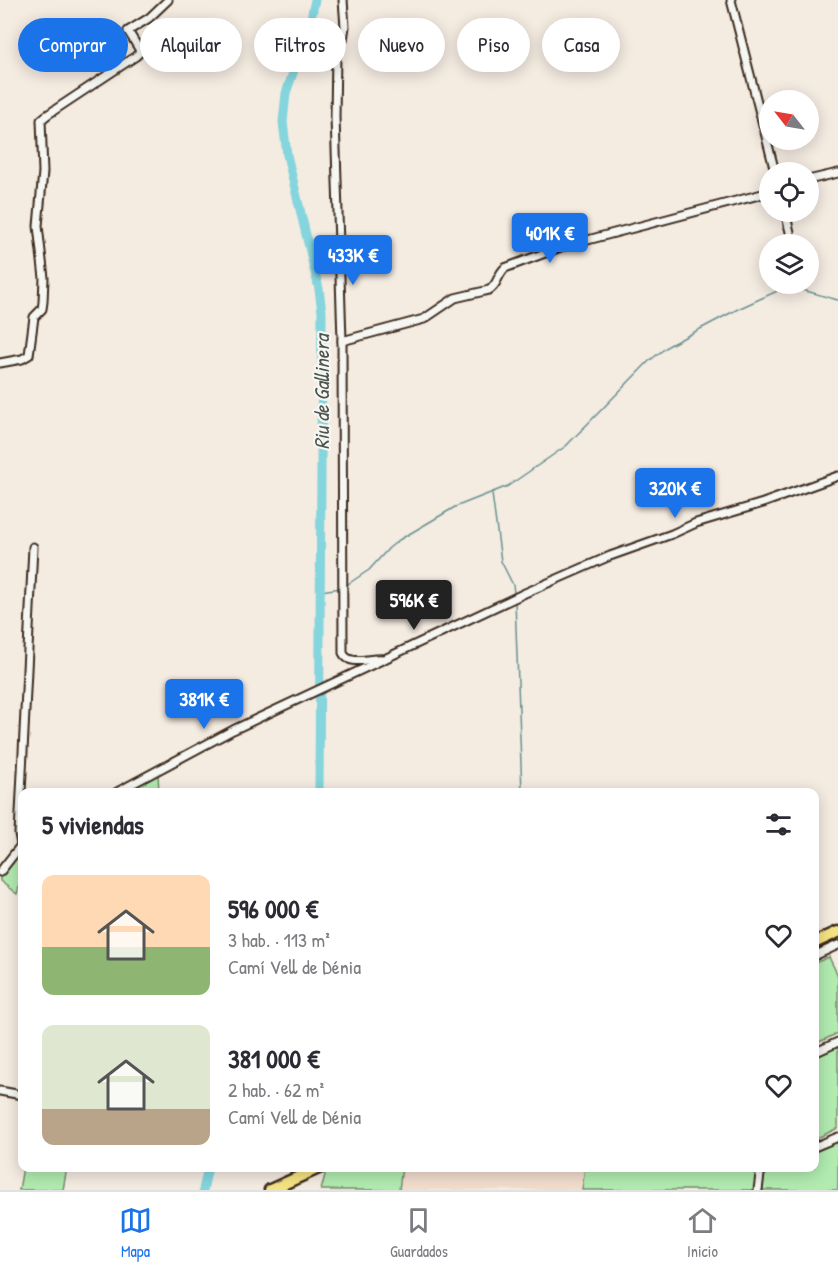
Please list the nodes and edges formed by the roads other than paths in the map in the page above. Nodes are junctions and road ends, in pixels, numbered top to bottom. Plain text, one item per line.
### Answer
1 (168, 0) edge
2 (343, 0) edge
3 (731, 0) edge
4 (773, 162) edge
5 (838, 173) edge
6 (819, 177) edge
7 (759, 195) edge
8 (788, 222) edge
9 (790, 232) dead end
10 (342, 341) junction
11 (0, 363) edge
12 (838, 476) edge
13 (33, 547) dead end
14 (384, 659) junction
15 (359, 660) junction
16 (364, 668) junction
17 (22, 788) edge
18 (125, 788) edge
19 (18, 849) edge
20 (0, 872) edge
21 (838, 932) edge
22 (819, 941) edge
23 (838, 945) edge
24 (819, 954) edge
25 (838, 1042) edge
26 (819, 1051) edge
27 (0, 1091) edge
28 (18, 1094) edge
29 (838, 1137) edge
30 (819, 1145) edge
31 (310, 1172) edge
32 (761, 1172) edge
33 (270, 1190) edge
34 (758, 1190) edge

1 - 11 street
2 - 10 street
3 - 4 street
5 - 6 street
7 - 10 street
8 - 9 street
10 - 15 street
12 - 14 street
13 - 17 street
14 - 15 street
14 - 16 street
15 - 16 street
16 - 18 street
19 - 20 street
21 - 22 highway
23 - 24 street
25 - 26 street
27 - 28 street
29 - 30 street
31 - 33 highway
32 - 34 street

